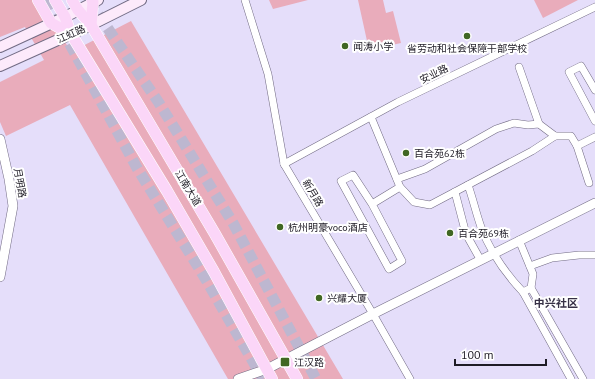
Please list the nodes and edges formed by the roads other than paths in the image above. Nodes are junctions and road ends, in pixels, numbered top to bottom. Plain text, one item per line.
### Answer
1 (38, 0) edge
2 (55, 0) edge
3 (72, 0) edge
4 (141, 0) edge
5 (245, 0) edge
6 (95, 1) edge
7 (595, 7) edge
8 (78, 10) junction
9 (65, 17) junction
10 (51, 23) junction
11 (91, 25) junction
12 (71, 34) junction
13 (0, 47) edge
14 (0, 66) edge
15 (519, 67) dead end
16 (595, 90) edge
17 (371, 117) junction
18 (595, 121) edge
19 (539, 124) junction
20 (555, 136) junction
21 (595, 137) edge
22 (0, 139) edge
23 (577, 146) junction
24 (284, 164) junction
25 (399, 183) junction
26 (589, 183) dead end
27 (468, 185) junction
28 (455, 192) junction
29 (595, 203) edge
30 (372, 204) junction
31 (519, 240) junction
32 (494, 252) junction
33 (595, 255) edge
34 (480, 260) junction
35 (530, 266) junction
36 (0, 277) edge
37 (531, 288) junction
38 (523, 292) junction
39 (373, 314) junction
40 (286, 359) junction
41 (267, 369) junction
42 (238, 379) edge
43 (272, 379) edge
44 (298, 379) edge
45 (410, 379) edge
46 (572, 379) edge
47 (583, 379) edge

1 - 10 main road
2 - 9 main road, 江南大道
3 - 8 main road, 江南大道
4 - 11 main road, 江虹路
5 - 24 street, 新月路
6 - 8 main road, 江虹路
6 - 11 main road
7 - 17 street, 安业路
8 - 9 main road, 江虹路
8 - 11 main road, 江南大道
9 - 10 main road, 江虹路
9 - 12 main road, 江南大道
10 - 12 main road
10 - 13 main road, 江虹路
11 - 12 main road, 江虹路
11 - 40 main road, 江南大道
12 - 14 main road, 江虹路
12 - 41 main road, 江南大道
15 - 19 street
16 - 18 street
17 - 24 street, 安业路
17 - 25 street
19 - 20 street
19 - 25 street
20 - 23 street
20 - 27 street
21 - 23 street
22 - 36 street, 月明路
23 - 26 street
24 - 39 street, 新月路
25 - 28 street
25 - 30 street
27 - 28 street
27 - 32 street
28 - 34 street
29 - 31 street
30 - 30 street
31 - 32 street
31 - 35 street
32 - 34 street
32 - 38 street
33 - 35 street
34 - 39 street
35 - 37 street
37 - 38 street
37 - 47 street
38 - 46 street
39 - 40 street
39 - 45 street, 新月路
40 - 41 street
40 - 44 main road, 江南大道
41 - 42 street
41 - 43 main road, 江南大道

